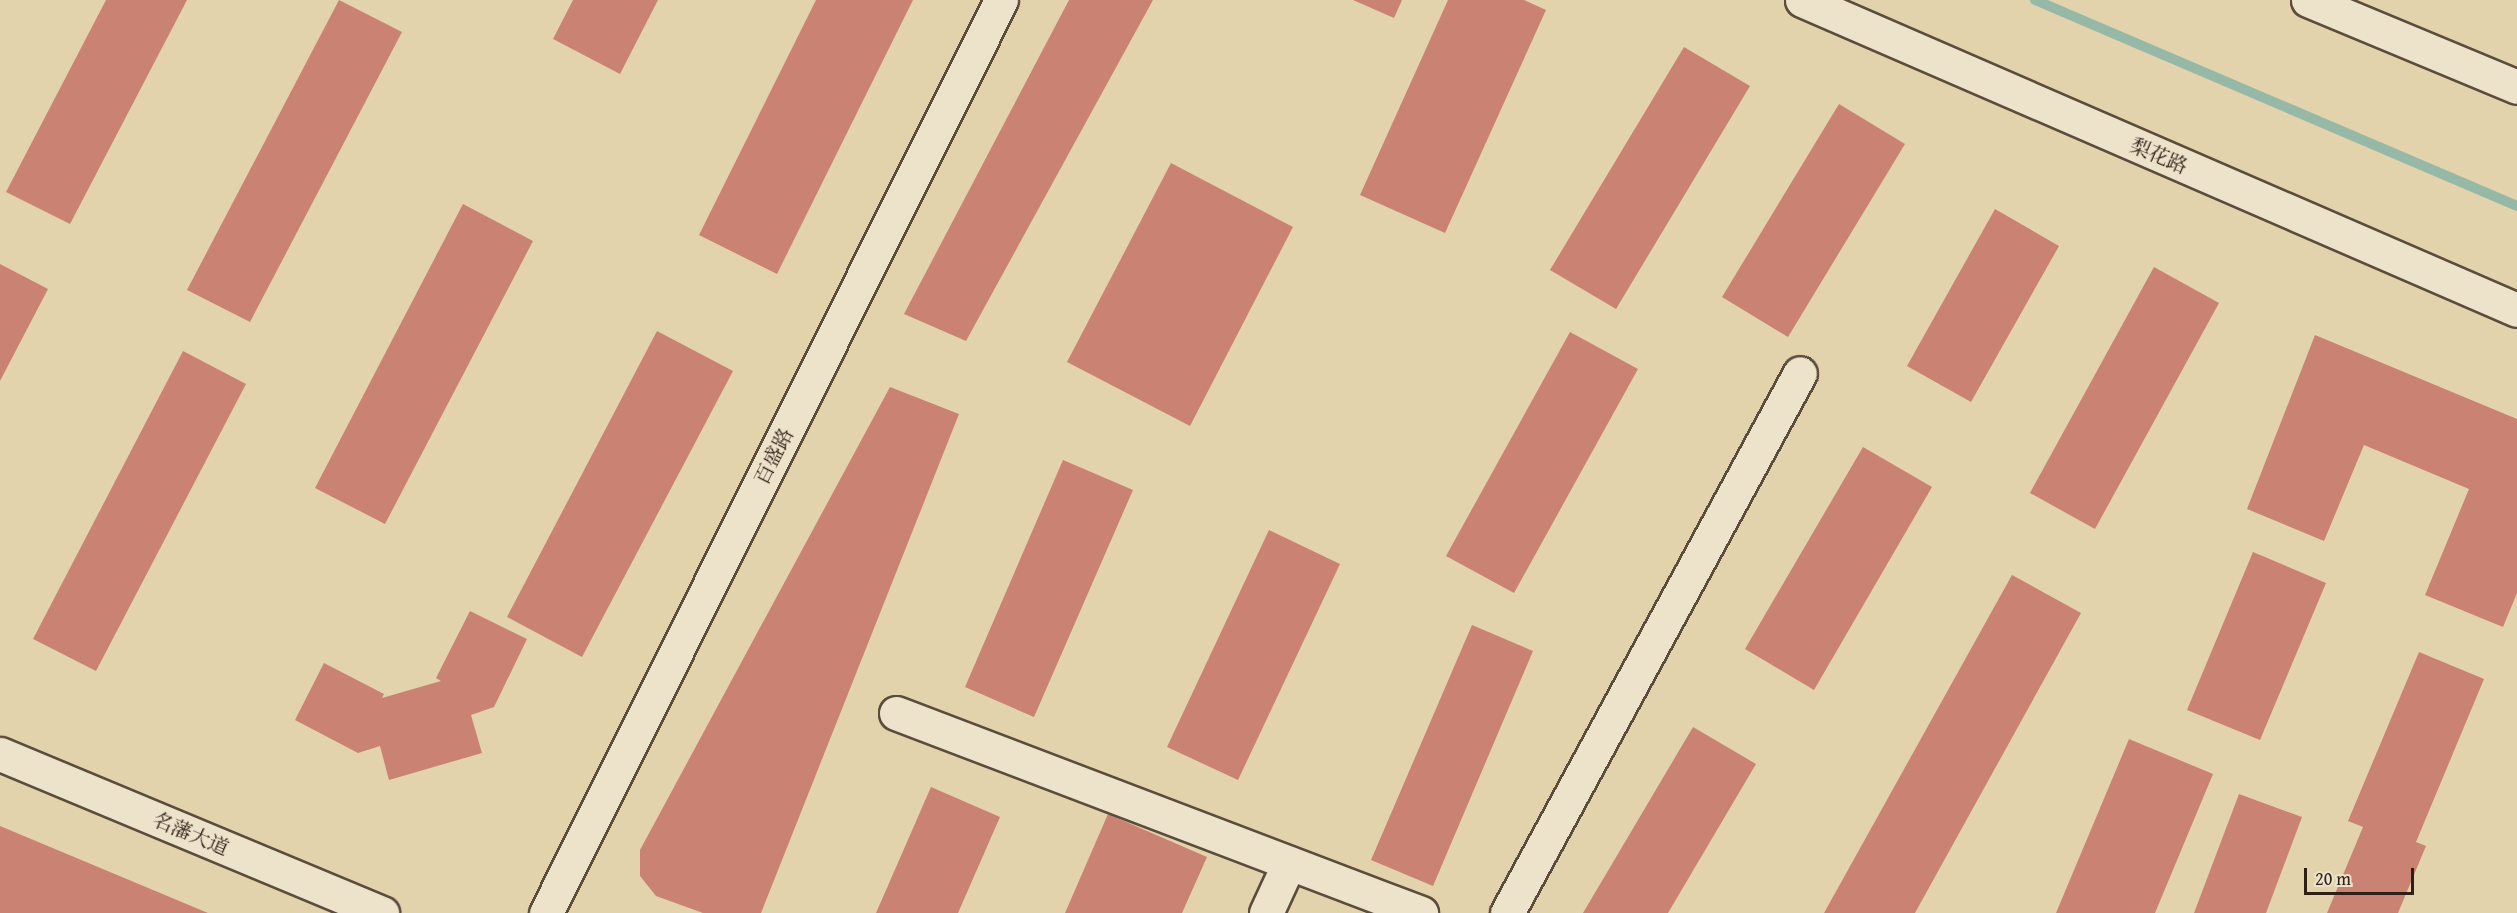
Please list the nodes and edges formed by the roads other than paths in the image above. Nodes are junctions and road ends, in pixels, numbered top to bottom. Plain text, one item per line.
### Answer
1 (1001, 0) edge
2 (1802, 0) edge
3 (2308, 0) edge
4 (2517, 87) edge
5 (2517, 310) edge
6 (1800, 373) dead end
7 (896, 713) dead end
8 (0, 754) edge
9 (1289, 863) junction
10 (382, 913) edge
11 (546, 913) edge
12 (1266, 913) edge
13 (1421, 913) edge
14 (1507, 913) edge

1 - 11 street, 百盛路
2 - 5 street, 梨花路
3 - 4 street
6 - 14 street
7 - 9 street
8 - 10 street, 名藩大道
9 - 12 street
9 - 13 street

